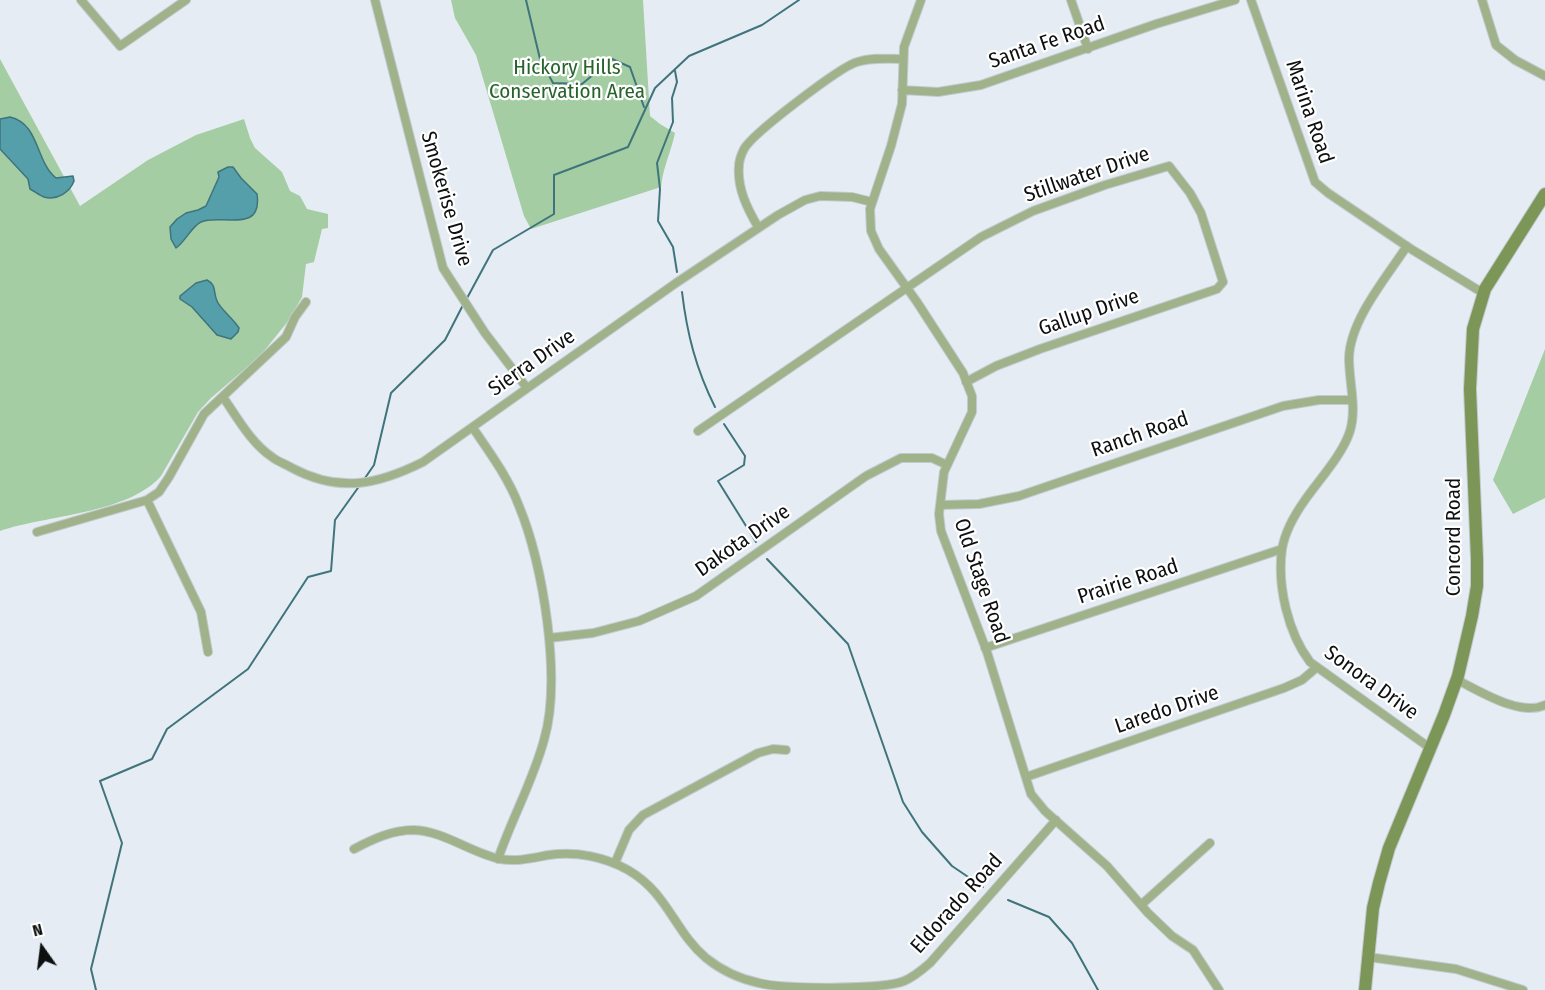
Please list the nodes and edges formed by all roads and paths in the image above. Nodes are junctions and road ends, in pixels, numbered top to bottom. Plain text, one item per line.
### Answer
1 (81, 0) edge
2 (186, 0) edge
3 (375, 0) edge
4 (921, 0) edge
5 (1071, 0) edge
6 (1235, 0) edge
7 (1251, 0) edge
8 (1482, 0) edge
9 (1088, 49) junction
10 (903, 59) junction
11 (1545, 76) edge
12 (902, 90) junction
13 (1545, 194) edge
14 (872, 202) junction
15 (758, 226) junction
16 (1407, 246) junction
17 (1223, 282) joint
18 (907, 288) junction
19 (1483, 293) junction
20 (306, 302) dead end
21 (966, 382) junction
22 (527, 388) junction
23 (223, 397) junction
24 (1352, 400) junction
25 (473, 428) junction
26 (698, 431) dead end
27 (947, 465) junction
28 (147, 500) junction
29 (940, 505) junction
30 (37, 532) dead end
31 (1282, 549) junction
32 (549, 638) junction
33 (985, 648) junction
34 (208, 652) dead end
35 (1316, 668) junction
36 (1457, 680) junction
37 (1545, 705) edge
38 (1430, 748) junction
39 (786, 750) dead end
40 (1026, 777) junction
41 (1056, 820) junction
42 (1210, 843) dead end
43 (354, 849) dead end
44 (498, 859) junction
45 (615, 863) junction
46 (1141, 905) junction
47 (1368, 957) junction
48 (854, 988) edge
49 (1219, 990) edge
50 (1365, 990) edge
51 (1523, 990) edge

1 - 2 street
3 - 22 street, Smokerise Drive
4 - 10 street, Old Stage Road
5 - 9 street
6 - 9 street, Santa Fe Road
7 - 16 street, Marina Road
8 - 11 street
9 - 12 street, Santa Fe Road
10 - 12 street, Old Stage Road
10 - 15 street
12 - 14 street, Old Stage Road
13 - 19 main road, Concord Road
14 - 15 street, Sierra Drive
14 - 18 street, Old Stage Road
15 - 22 street, Sierra Drive
16 - 19 street, Marina Road
16 - 24 street, Sonora Drive
17 - 18 street, Stillwater Drive
17 - 21 street, Gallup Drive
18 - 21 street, Old Stage Road
18 - 26 street
19 - 36 main road, Concord Road
20 - 23 street
21 - 27 street, Old Stage Road
22 - 25 street, Sierra Drive
23 - 25 street, Sierra Drive
23 - 28 street
24 - 29 street, Ranch Road
24 - 31 street, Sonora Drive
25 - 32 street
27 - 29 street, Old Stage Road
27 - 32 street, Dakota Drive
28 - 30 street
28 - 34 street
29 - 33 street, Old Stage Road
31 - 33 street, Prairie Road
31 - 35 street, Sonora Drive
32 - 44 street
33 - 40 street, Old Stage Road
35 - 38 street, Sonora Drive
35 - 40 street, Laredo Drive
36 - 37 street
36 - 38 main road, Concord Road
38 - 47 main road, Concord Road
39 - 45 street
40 - 41 street, Old Stage Road
41 - 46 street, Old Stage Road
41 - 48 street, Eldorado Road
42 - 46 street
43 - 44 street, Eldorado Road
44 - 45 street, Eldorado Road
45 - 48 street, Eldorado Road
46 - 49 street, Old Stage Road
47 - 50 main road, Concord Road
47 - 51 street

